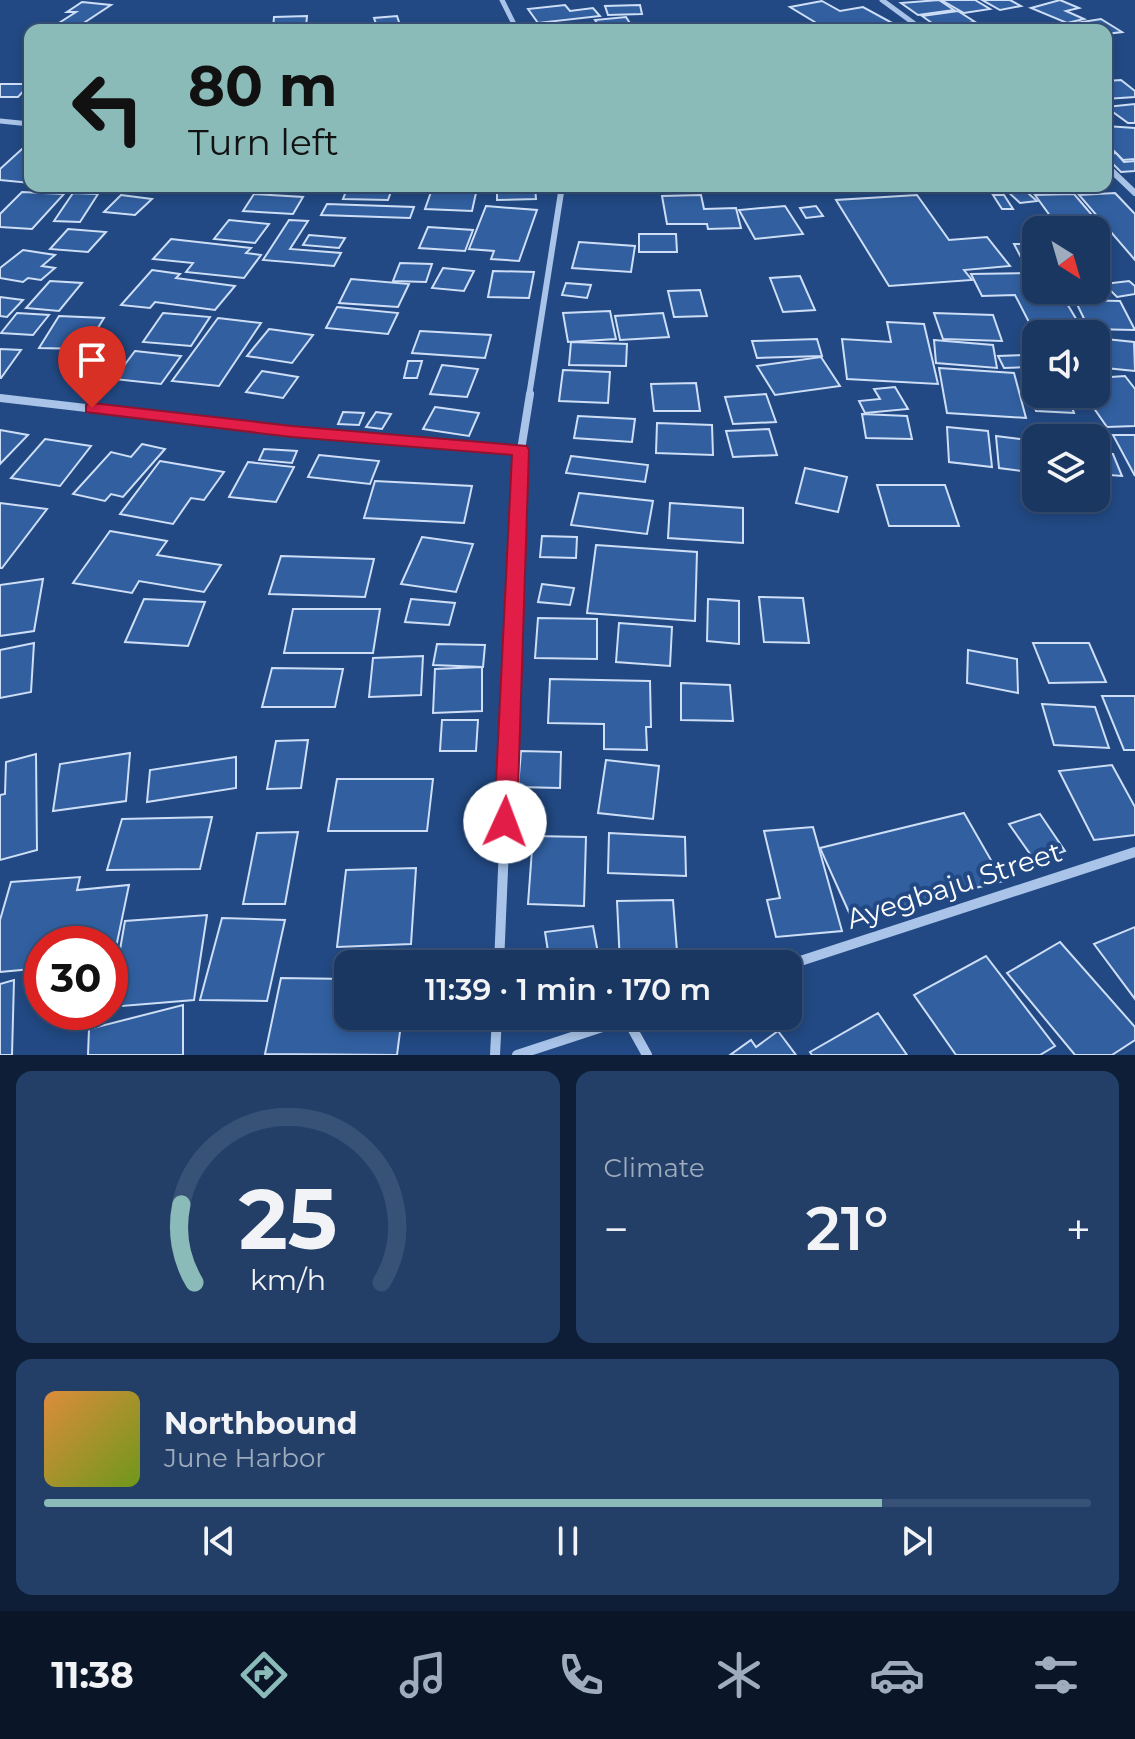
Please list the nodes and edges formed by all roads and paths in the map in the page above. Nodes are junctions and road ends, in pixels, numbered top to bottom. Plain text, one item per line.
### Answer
1 (502, 0) edge
2 (882, 0) edge
3 (514, 24) edge
4 (915, 24) edge
5 (0, 121) edge
6 (24, 123) edge
7 (1112, 173) edge
8 (561, 192) edge
9 (1135, 193) edge
10 (0, 398) edge
11 (521, 450) junction
12 (1135, 852) edge
13 (500, 950) edge
14 (802, 960) edge
15 (496, 1030) edge
16 (595, 1030) edge
17 (637, 1030) edge
18 (495, 1055) edge
19 (517, 1055) edge
20 (647, 1055) edge

1 - 3 street
2 - 4 street
5 - 6 street
7 - 9 street
8 - 11 street
10 - 11 street
11 - 13 street
12 - 14 street, Ayegbaju Street
15 - 18 street
16 - 19 street
17 - 20 street

